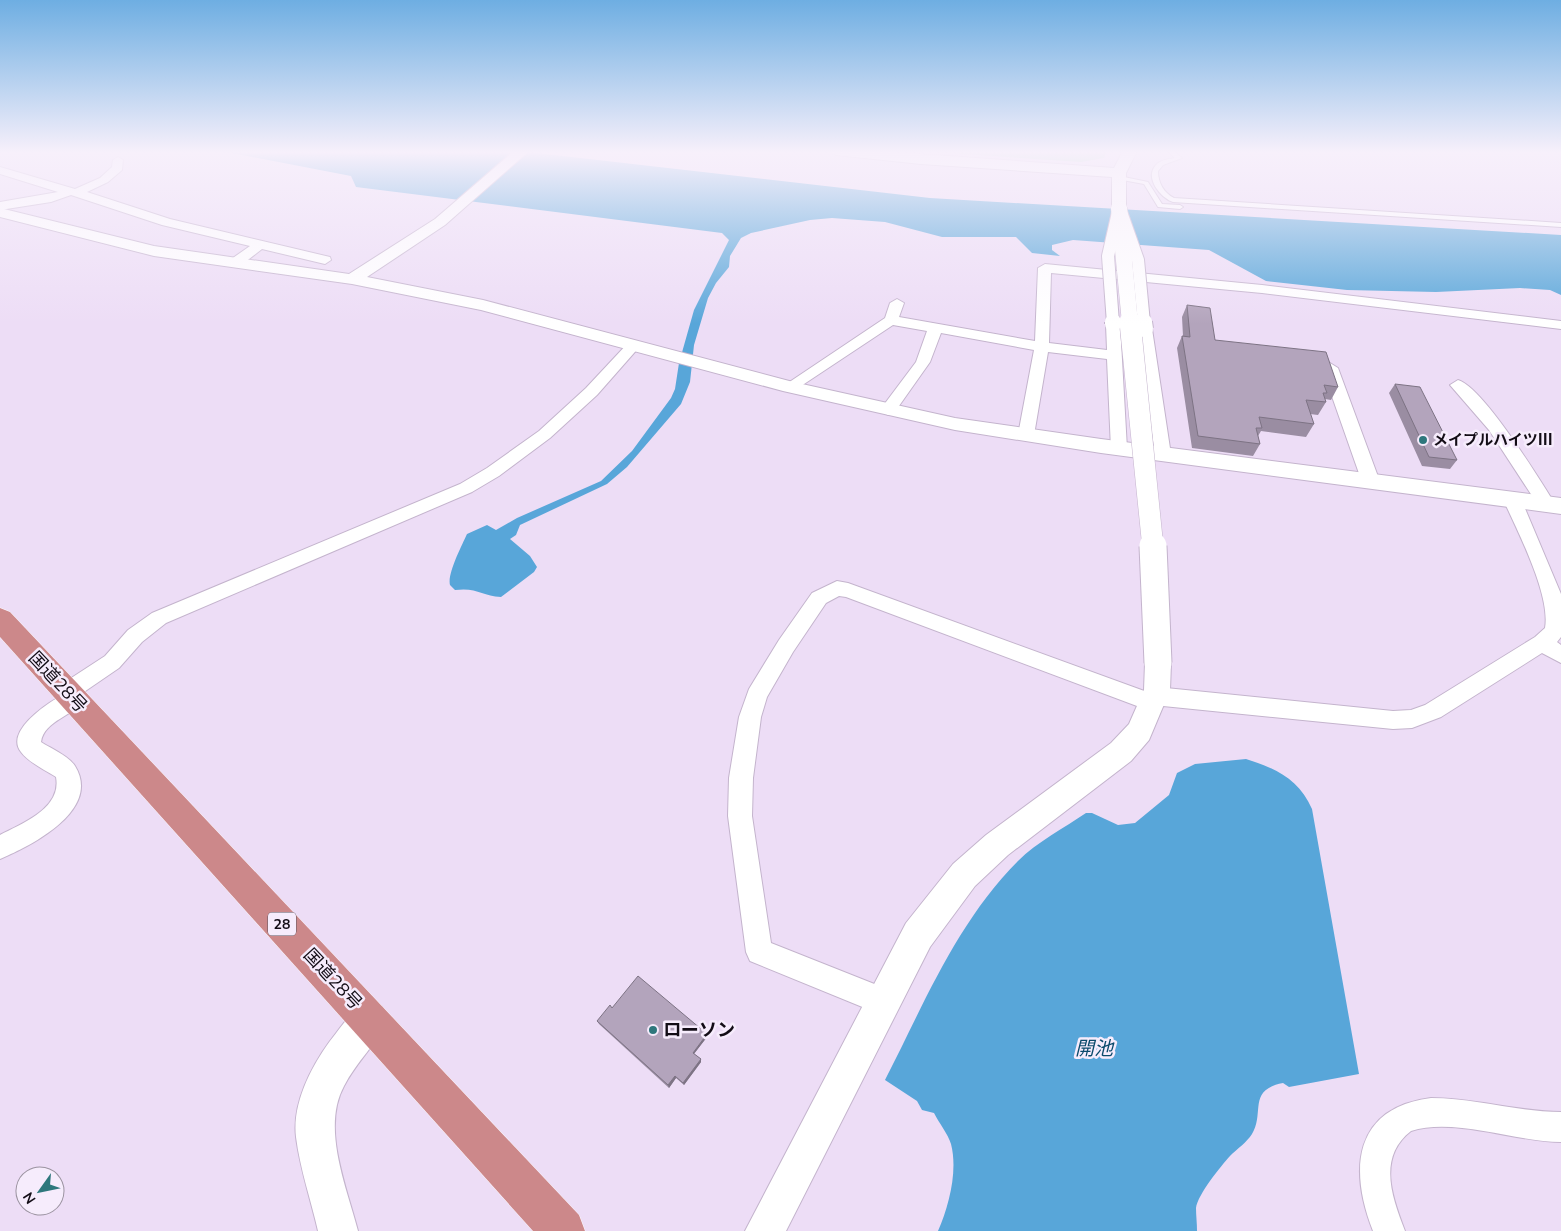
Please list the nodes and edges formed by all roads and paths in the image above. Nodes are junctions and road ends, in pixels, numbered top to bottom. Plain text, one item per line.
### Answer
1 (125, 208) edge
2 (456, 208) edge
3 (1119, 208) junction
4 (1203, 208) edge
5 (1310, 208) edge
6 (0, 212) edge
7 (1561, 224) edge
8 (1561, 229) edge
9 (260, 245) junction
10 (325, 260) dead end
11 (235, 263) junction
12 (352, 279) junction
13 (897, 303) dead end
14 (891, 320) junction
15 (1561, 325) edge
16 (934, 329) junction
17 (634, 345) junction
18 (1042, 347) junction
19 (1115, 355) junction
20 (1330, 368) edge
21 (1458, 385) dead end
22 (790, 387) junction
23 (888, 410) junction
24 (1026, 436) junction
25 (1119, 449) junction
26 (1163, 454) junction
27 (1372, 482) junction
28 (1512, 499) junction
29 (1554, 505) edge
30 (0, 619) edge
31 (1558, 628) edge
32 (1542, 643) junction
33 (1561, 656) edge
34 (70, 696) junction
35 (1154, 699) junction
36 (0, 847) edge
37 (882, 1001) junction
38 (370, 1019) junction
39 (1561, 1127) edge
40 (338, 1231) edge
41 (562, 1231) edge
42 (765, 1231) edge
43 (1389, 1231) edge

1 - 9 street
2 - 12 street
3 - 19 street, bridge
3 - 26 street, bridge
3 - 35 street, bridge
4 - 8 lane
5 - 7 lane
6 - 11 street
9 - 10 street
9 - 11 street
11 - 12 street
12 - 17 street
13 - 14 street
14 - 16 street
14 - 22 street
15 - 18 street
16 - 18 street
16 - 23 street
17 - 22 street
17 - 34 street
18 - 19 street
18 - 24 street
19 - 25 street
20 - 27 street
21 - 29 street
22 - 23 street
23 - 24 street
24 - 25 street
25 - 26 street
26 - 27 street
27 - 28 street
28 - 29 street
28 - 31 street
30 - 34 highway, 国道28号 / 28
31 - 32 street
32 - 33 street
32 - 35 street
34 - 36 street
34 - 38 highway, 国道28号 / 28
35 - 37 street
35 - 37 street
37 - 42 street
38 - 40 street
38 - 41 highway, 国道28号 / 28
39 - 43 street

